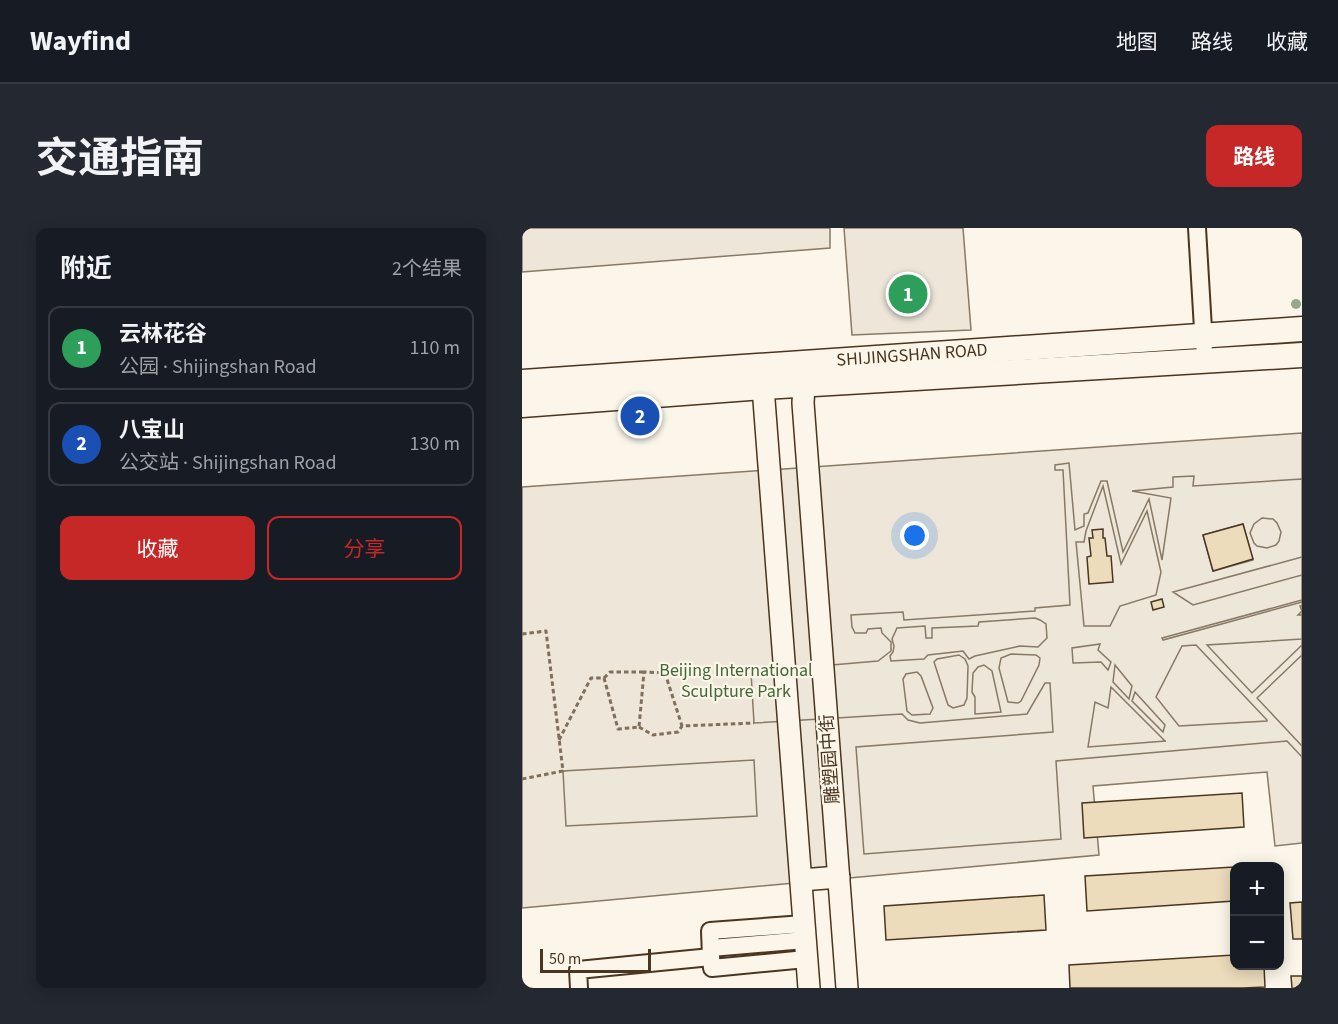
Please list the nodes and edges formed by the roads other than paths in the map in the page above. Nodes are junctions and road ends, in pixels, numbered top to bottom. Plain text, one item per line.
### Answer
1 (1197, 228) edge
2 (1302, 329) edge
3 (1203, 336) junction
4 (1302, 355) edge
5 (1205, 362) junction
6 (522, 382) edge
7 (804, 386) junction
8 (763, 387) junction
9 (522, 405) edge
10 (839, 877) junction
11 (801, 880) junction
12 (805, 941) junction
13 (579, 988) edge
14 (809, 988) edge
15 (847, 988) edge

1 - 3 street
2 - 3 highway, SHIJINGSHAN ROAD
3 - 5 street
3 - 6 highway, SHIJINGSHAN ROAD
4 - 5 highway, SHIJINGSHAN ROAD
5 - 7 highway, SHIJINGSHAN ROAD
7 - 8 highway, SHIJINGSHAN ROAD
7 - 10 main road, 雕塑园中街
8 - 9 highway, SHIJINGSHAN ROAD
8 - 11 main road
10 - 11 main road
10 - 15 main road, 雕塑园中街
11 - 12 main road
12 - 13 street
12 - 14 main road

